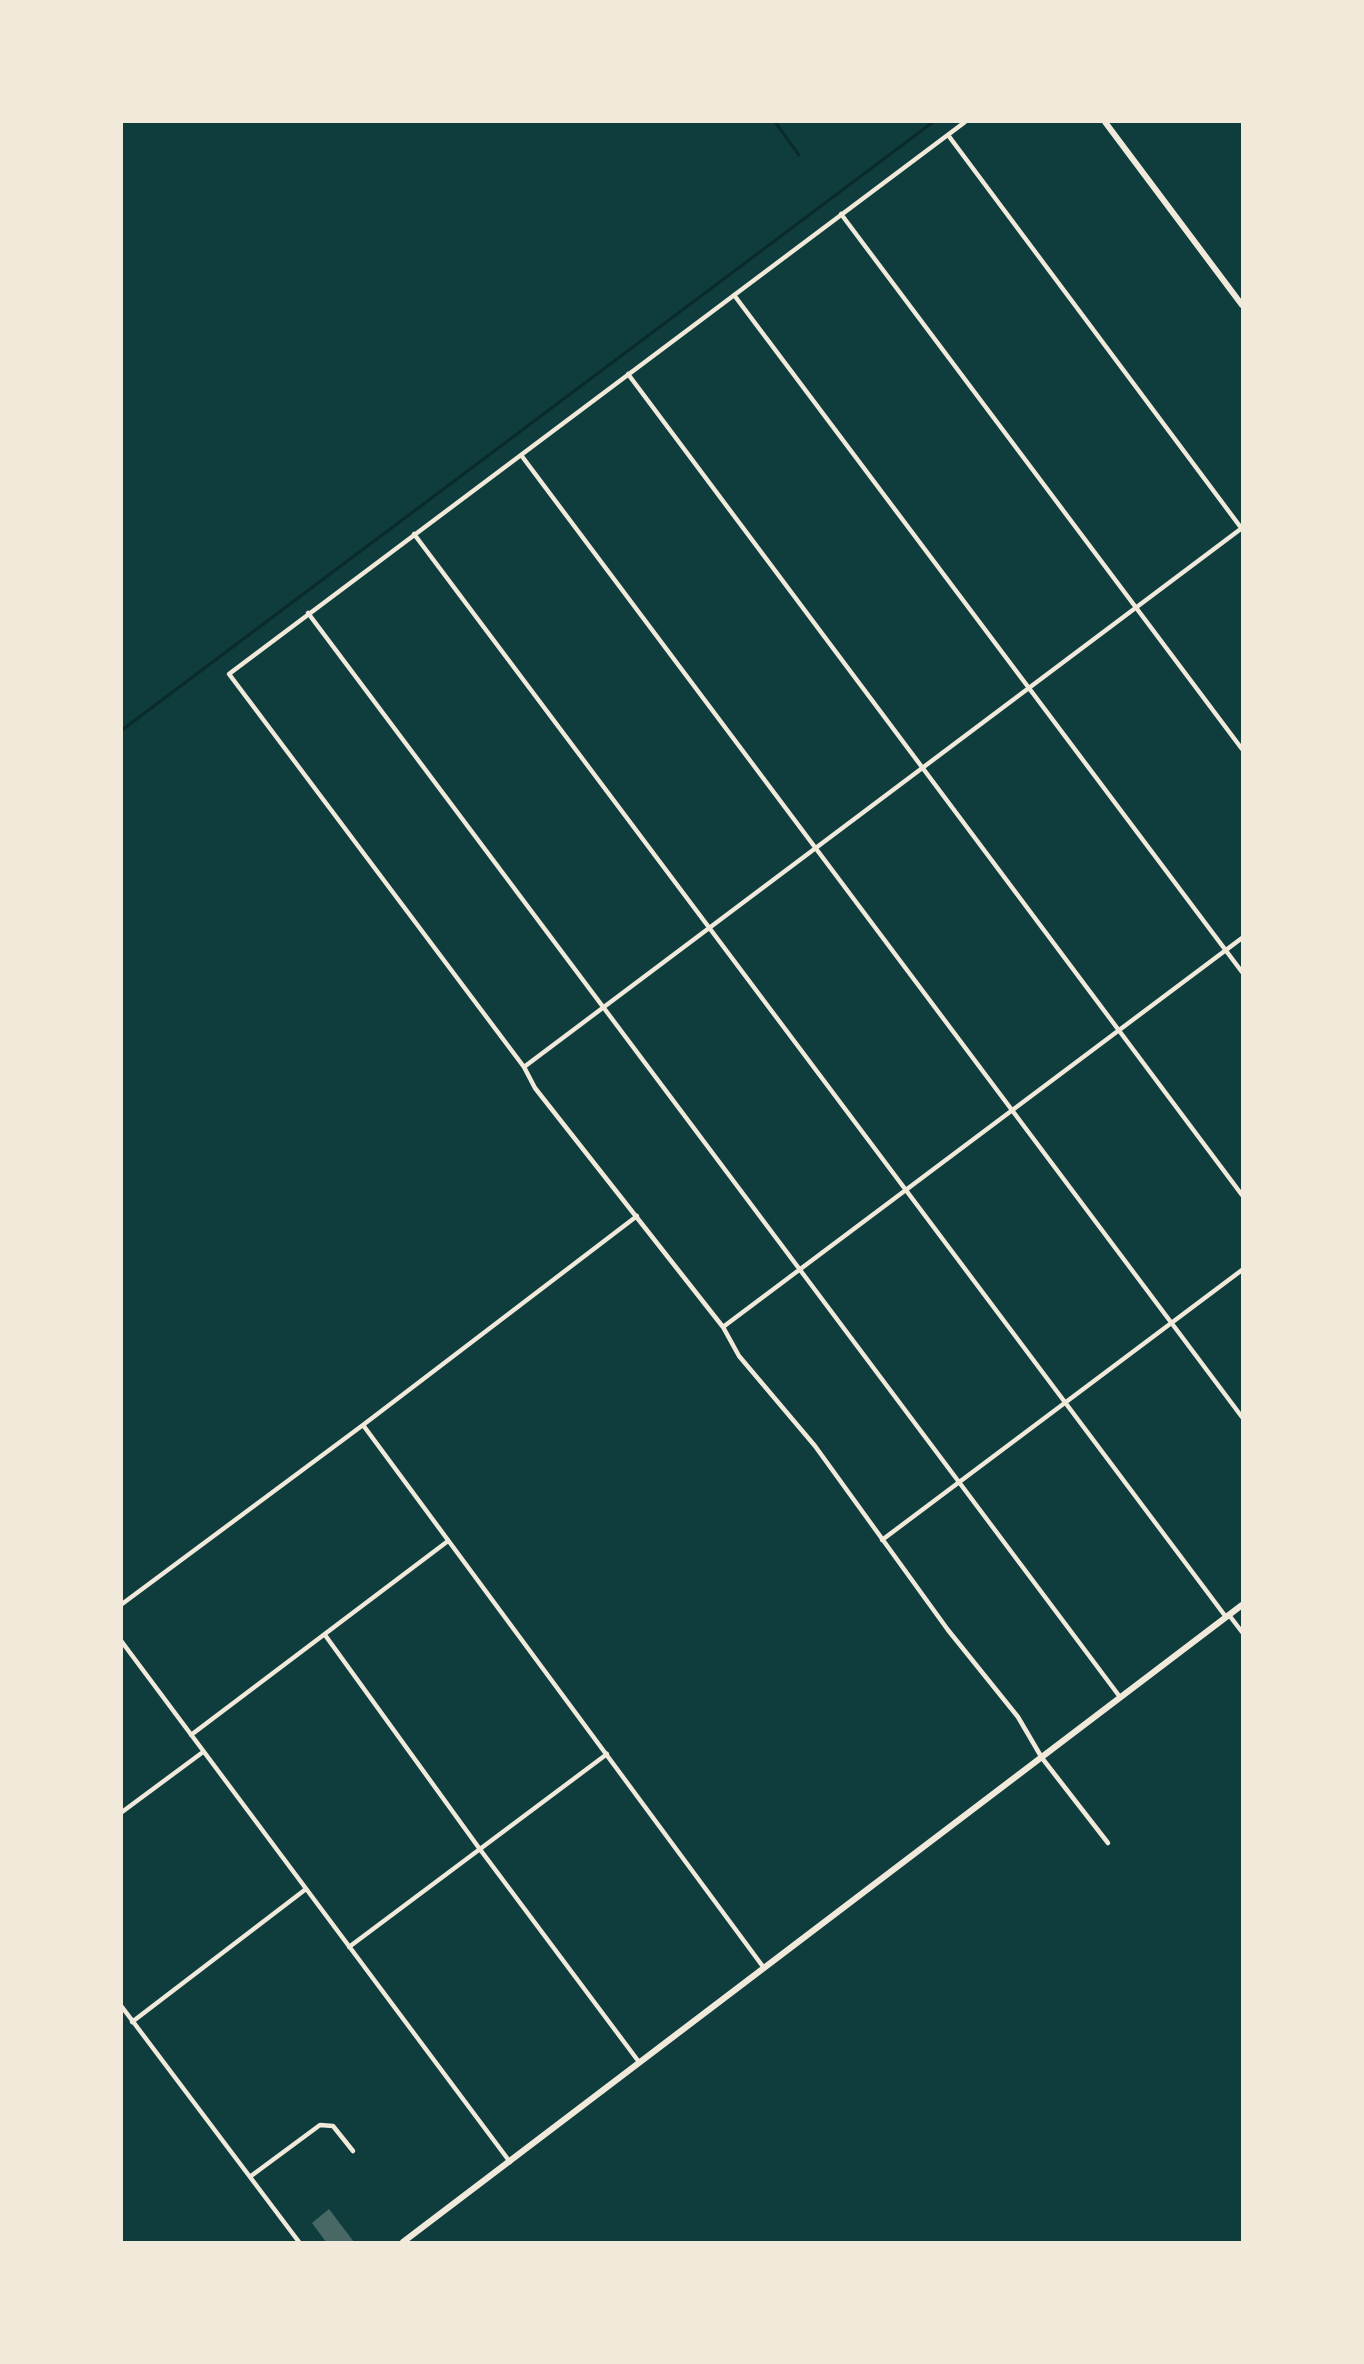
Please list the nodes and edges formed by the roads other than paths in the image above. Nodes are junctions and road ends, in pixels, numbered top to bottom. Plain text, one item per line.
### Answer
1 (965, 122) edge
2 (1105, 122) edge
3 (948, 135) junction
4 (841, 214) junction
5 (734, 295) junction
6 (1242, 306) edge
7 (628, 374) junction
8 (521, 455) junction
9 (1242, 528) edge
10 (414, 534) junction
11 (1136, 608) junction
12 (308, 613) junction
13 (1029, 687) junction
14 (1242, 749) edge
15 (923, 767) junction
16 (817, 847) junction
17 (709, 927) junction
18 (1242, 938) edge
19 (1226, 950) junction
20 (1242, 972) edge
21 (603, 1007) junction
22 (1119, 1030) junction
23 (524, 1067) junction
24 (1013, 1110) junction
25 (906, 1190) junction
26 (1242, 1195) edge
27 (637, 1216) junction
28 (800, 1270) junction
29 (1242, 1270) edge
30 (1172, 1323) junction
31 (723, 1327) junction
32 (1066, 1402) junction
33 (1242, 1417) edge
34 (363, 1425) junction
35 (959, 1483) junction
36 (882, 1540) junction
37 (448, 1541) junction
38 (122, 1604) edge
39 (1242, 1605) edge
40 (1227, 1616) junction
41 (1242, 1632) edge
42 (325, 1635) junction
43 (122, 1642) edge
44 (1120, 1697) junction
45 (191, 1735) junction
46 (203, 1752) junction
47 (607, 1754) junction
48 (1042, 1758) junction
49 (122, 1812) edge
50 (1108, 1843) dead end
51 (479, 1848) junction
52 (306, 1889) junction
53 (349, 1947) junction
54 (764, 1968) junction
55 (122, 2007) edge
56 (132, 2022) junction
57 (639, 2062) junction
58 (353, 2151) dead end
59 (510, 2162) junction
60 (251, 2176) junction
61 (299, 2242) edge
62 (403, 2242) edge

1 - 3 street
2 - 6 street
3 - 4 street
3 - 9 street
4 - 5 street
4 - 11 street
5 - 7 street
5 - 13 street
7 - 8 street
7 - 15 street
8 - 10 street
8 - 16 street
9 - 11 street
10 - 12 street
10 - 17 street
11 - 13 street
11 - 14 street
12 - 21 street
12 - 23 street
13 - 15 street
13 - 19 street
15 - 16 street
15 - 22 street
16 - 17 street
16 - 24 street
17 - 21 street
17 - 25 street
18 - 19 street
19 - 20 street
19 - 22 street
21 - 23 street
21 - 28 street
22 - 24 street
22 - 26 street
23 - 27 street
24 - 25 street
24 - 30 street
25 - 28 street
25 - 32 street
27 - 31 street
27 - 34 street
28 - 31 street
28 - 35 street
29 - 30 street
30 - 32 street
30 - 33 street
31 - 36 street
32 - 35 street
32 - 40 street
34 - 37 street
34 - 38 street
35 - 36 street
35 - 44 street
36 - 48 street
37 - 42 street
37 - 47 street
39 - 40 street
40 - 41 street
40 - 44 street
42 - 45 street
42 - 51 street
43 - 45 street
44 - 48 street
45 - 46 street
46 - 49 street
46 - 52 street
47 - 51 street
47 - 54 street
48 - 50 street
48 - 54 street
51 - 53 street
51 - 57 street
52 - 53 street
52 - 56 street
53 - 59 street
54 - 57 street
55 - 56 street
56 - 60 street
57 - 59 street
58 - 60 street
59 - 62 street
60 - 61 street

